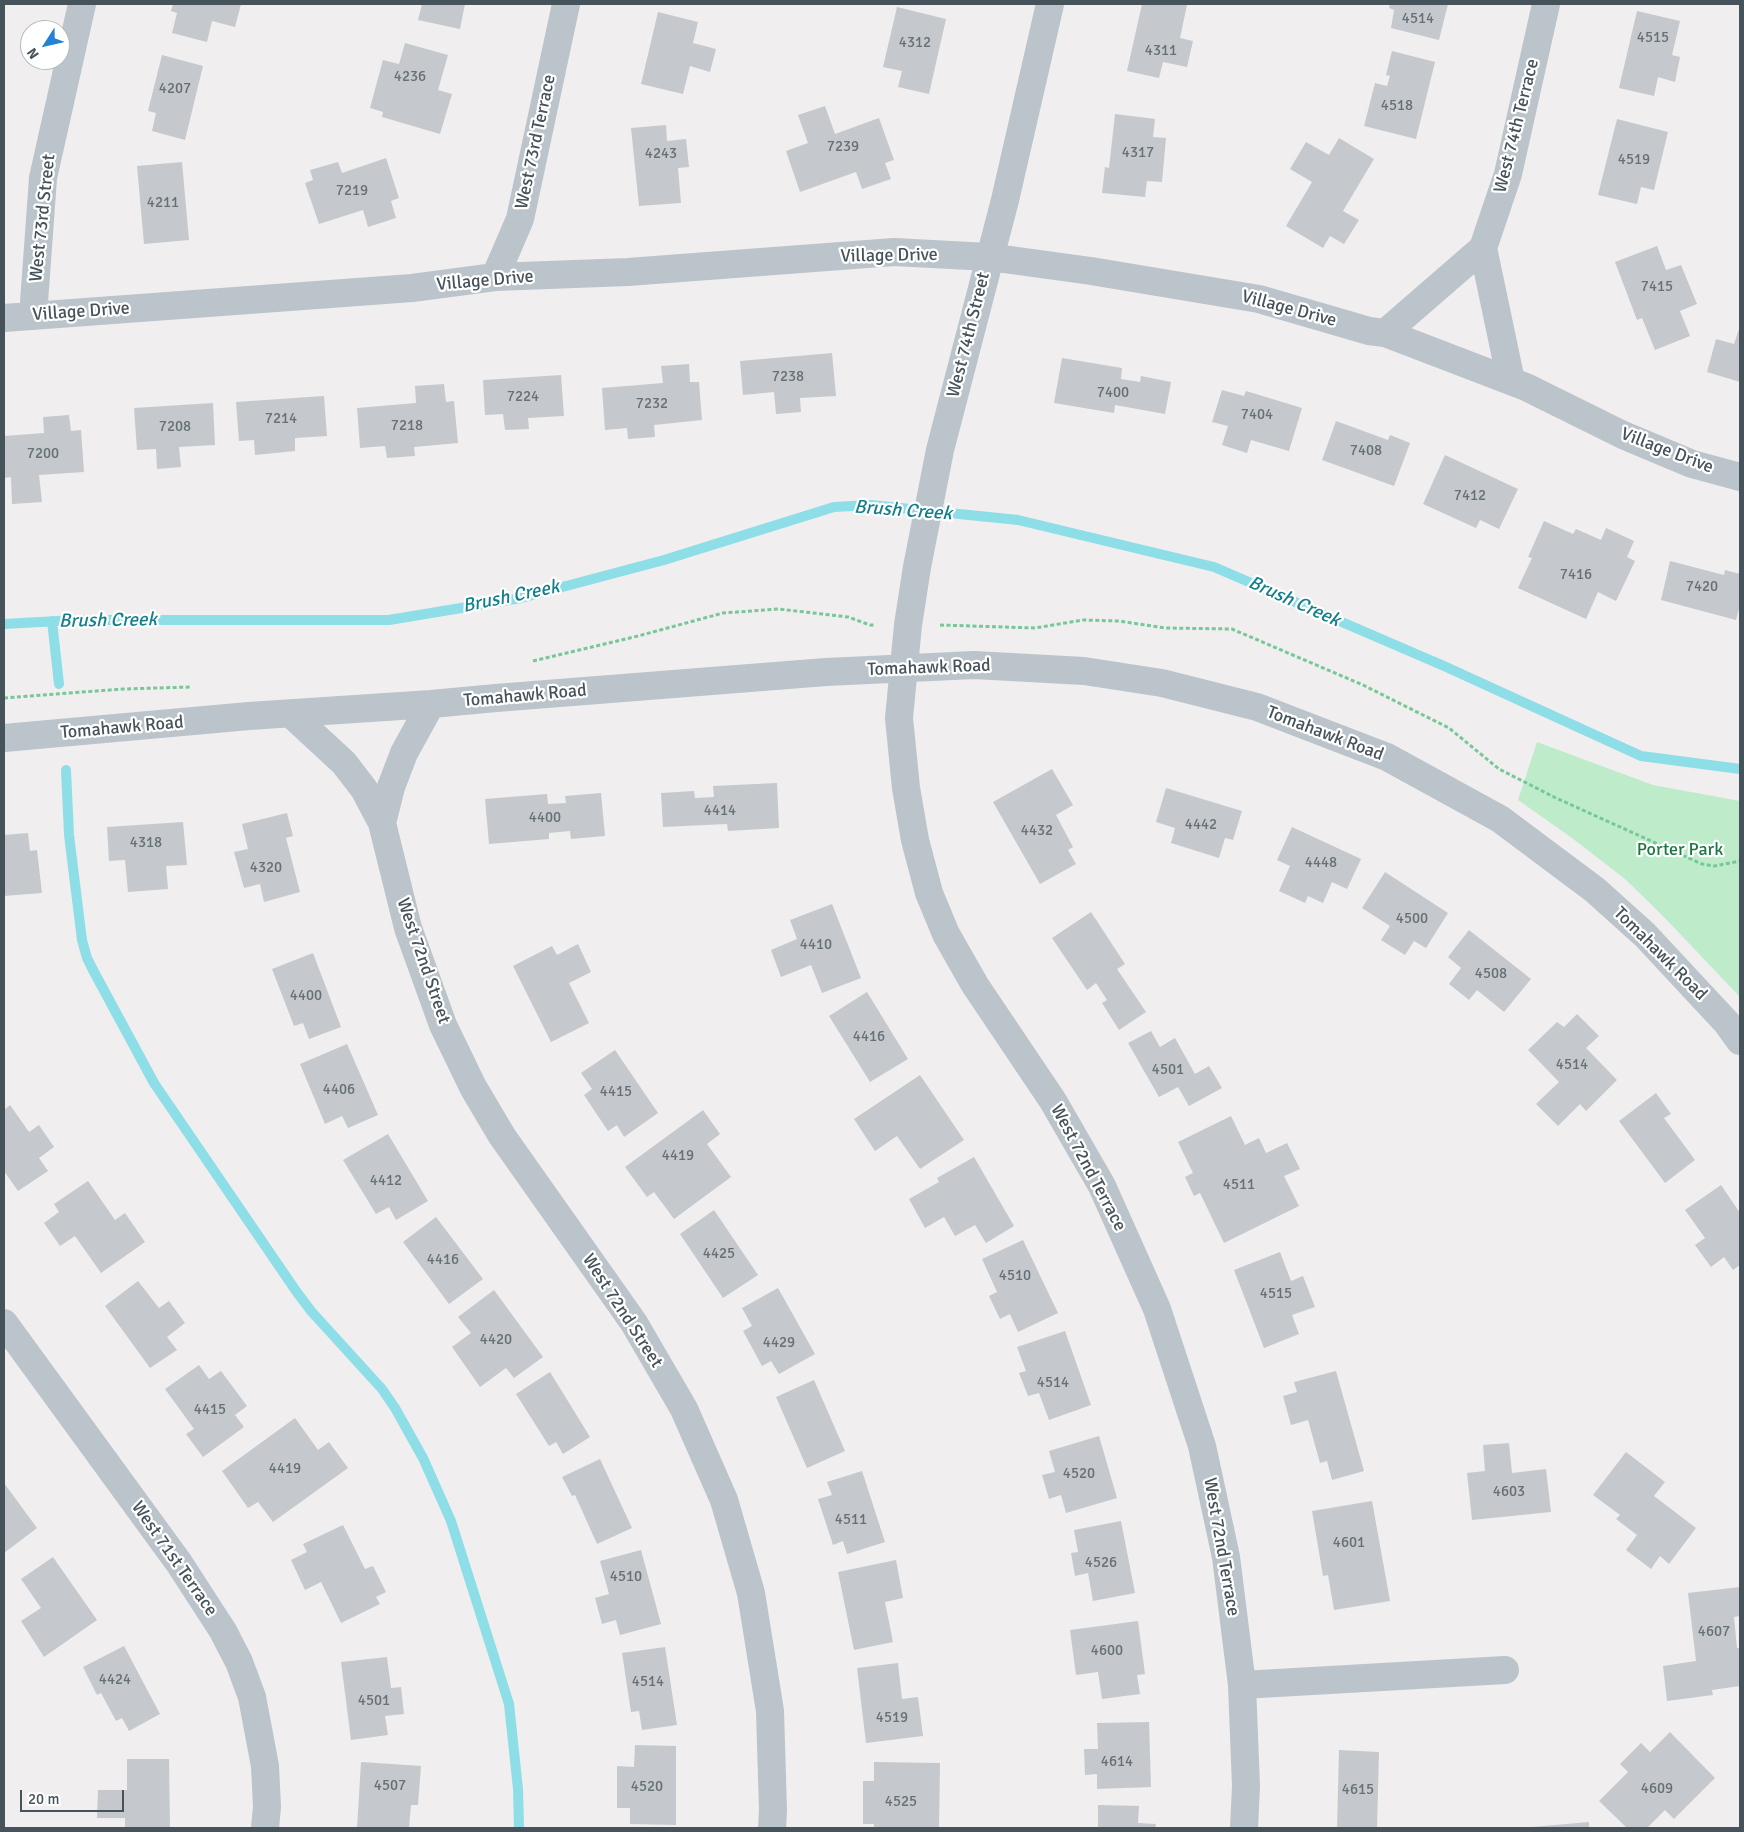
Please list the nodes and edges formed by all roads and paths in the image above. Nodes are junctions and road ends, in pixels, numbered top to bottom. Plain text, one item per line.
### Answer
1 (82, 4) edge
2 (566, 4) edge
3 (1050, 4) edge
4 (1546, 4) edge
5 (1483, 248) junction
6 (989, 257) junction
7 (495, 277) junction
8 (33, 316) junction
9 (4, 318) edge
10 (1385, 333) junction
11 (1511, 381) junction
12 (1740, 477) edge
13 (870, 625) dead end
14 (526, 663) dead end
15 (903, 669) junction
16 (192, 687) dead end
17 (4, 698) edge
18 (431, 704) junction
19 (291, 714) junction
20 (4, 738) edge
21 (382, 823) junction
22 (1740, 1041) edge
23 (4, 1323) edge
24 (1505, 1670) dead end
25 (1242, 1685) junction
26 (265, 1828) edge
27 (772, 1828) edge
28 (1244, 1828) edge

1 - 8 street, West 73rd Street
2 - 7 street, West 73rd Terrace
3 - 6 street, West 74th Street
4 - 5 street, West 74th Terrace
5 - 10 street
5 - 11 street
6 - 7 street, Village Drive
6 - 10 street, Village Drive
6 - 15 street, West 74th Street
7 - 8 street, Village Drive
8 - 9 street, Village Drive
10 - 11 street, Village Drive
11 - 12 street, Village Drive
13 - 14 path
15 - 18 street, Tomahawk Road
15 - 22 street, Tomahawk Road
15 - 25 street, West 72nd Terrace
16 - 17 path
18 - 19 street, Tomahawk Road
18 - 21 street, West 72nd Street
19 - 20 street, Tomahawk Road
19 - 21 street, West 72nd Street
21 - 27 street, West 72nd Street
23 - 26 street, West 71st Terrace
24 - 25 street
25 - 28 street, West 72nd Terrace

